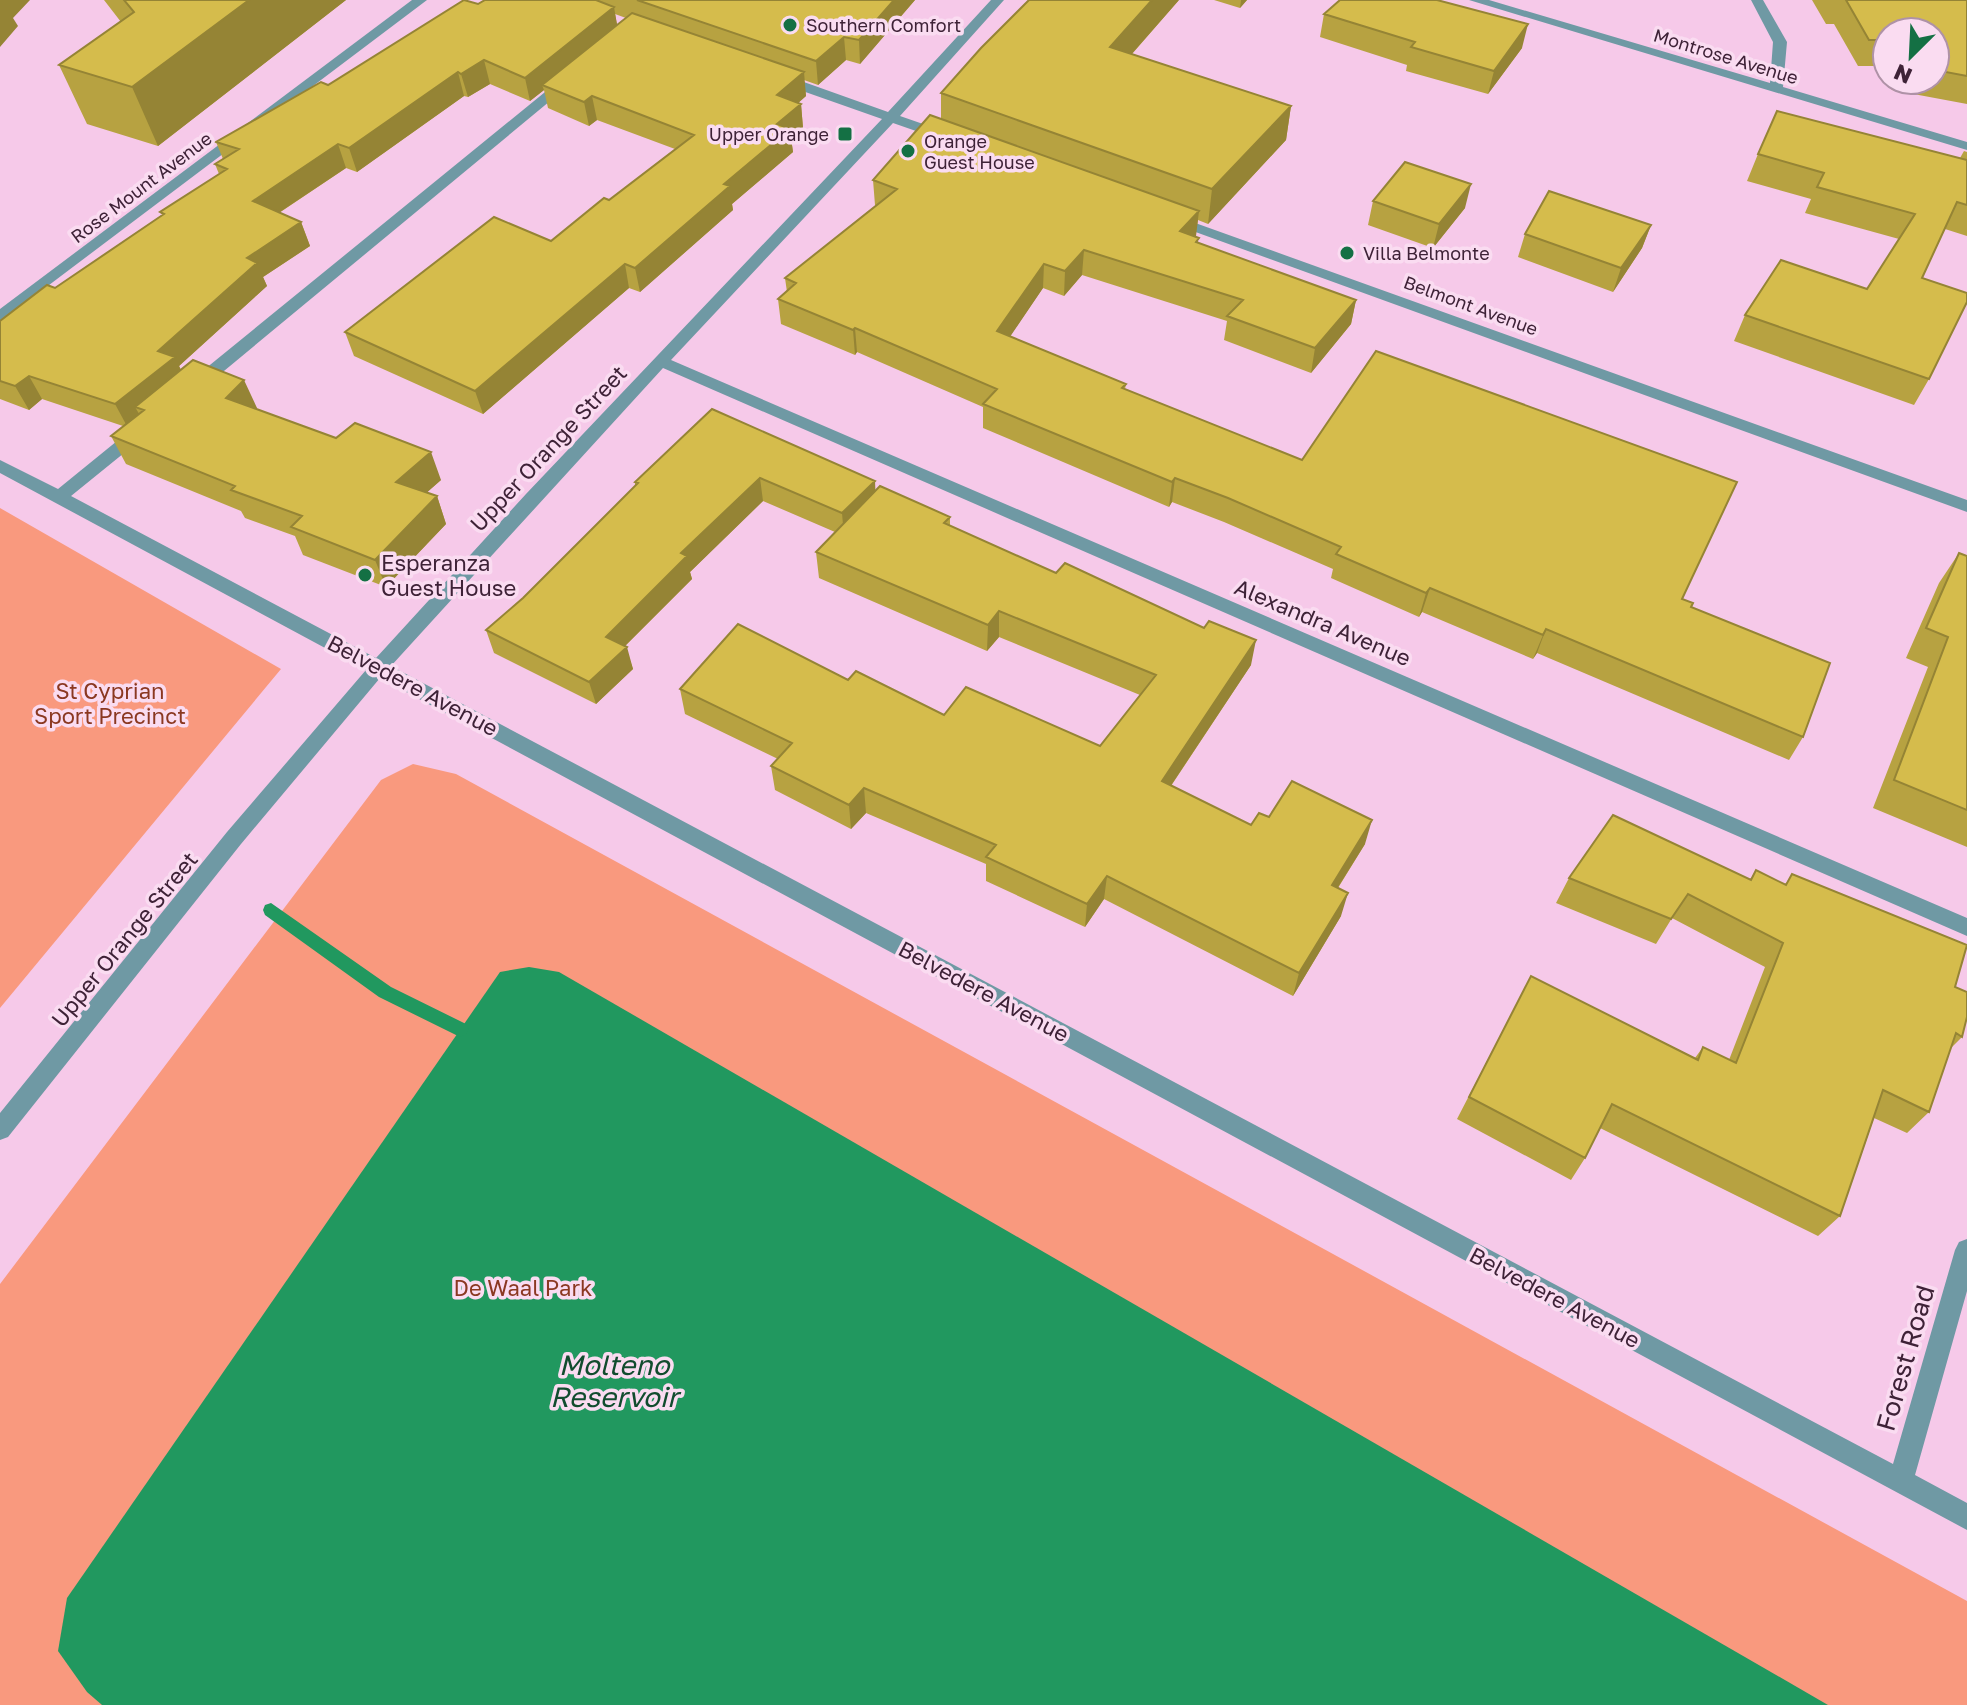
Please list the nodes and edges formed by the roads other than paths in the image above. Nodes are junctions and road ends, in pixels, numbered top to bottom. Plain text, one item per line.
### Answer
1 (421, 0) edge
2 (998, 0) edge
3 (1475, 0) edge
4 (1757, 0) edge
5 (580, 70) edge
6 (763, 72) edge
7 (1776, 90) junction
8 (892, 118) junction
9 (952, 140) edge
10 (1967, 146) edge
11 (1161, 215) edge
12 (0, 317) edge
13 (660, 361) junction
14 (177, 401) edge
15 (152, 421) edge
16 (0, 466) edge
17 (58, 498) junction
18 (1967, 506) edge
19 (379, 666) junction
20 (1967, 927) edge
21 (0, 1130) edge
22 (1967, 1250) edge
23 (1900, 1482) junction
24 (1967, 1517) edge

1 - 12 street, Rose Mount Avenue
2 - 8 street, Upper Orange Street
3 - 7 street, Montrose Avenue
4 - 7 street
5 - 14 street
6 - 8 street
7 - 10 street, Montrose Avenue
8 - 9 street
8 - 13 street, Upper Orange Street
11 - 18 street, Belmont Avenue
13 - 19 street, Upper Orange Street
13 - 20 street, Alexandra Avenue
15 - 17 street
16 - 17 street, Belvedere Avenue
17 - 19 street, Belvedere Avenue
19 - 21 street, Upper Orange Street
19 - 23 street, Belvedere Avenue
22 - 23 street, Forest Road
23 - 24 street, Belvedere Avenue

